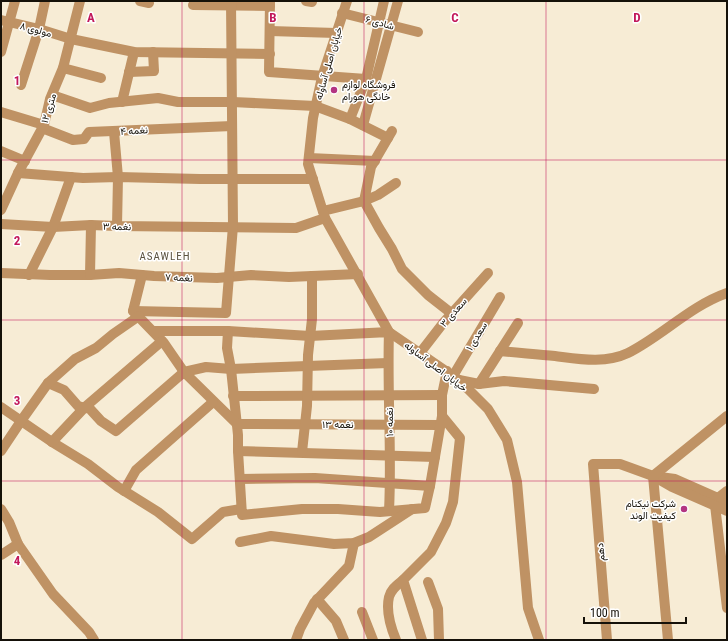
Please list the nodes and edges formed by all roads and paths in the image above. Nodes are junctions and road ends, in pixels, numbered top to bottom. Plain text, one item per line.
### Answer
1 (16, 1) edge
2 (45, 1) edge
3 (80, 1) edge
4 (347, 1) edge
5 (384, 1) edge
6 (398, 1) edge
7 (231, 3) edge
8 (270, 3) edge
9 (193, 5) dead end
10 (342, 13) junction
11 (5, 21) edge
12 (379, 22) junction
13 (392, 26) junction
14 (39, 29) junction
15 (270, 31) junction
16 (418, 32) dead end
17 (336, 33) junction
18 (71, 39) junction
19 (1, 52) edge
20 (134, 52) junction
21 (153, 52) junction
22 (231, 54) junction
23 (270, 54) junction
24 (63, 68) junction
25 (129, 72) junction
26 (322, 77) junction
27 (101, 78) dead end
28 (366, 79) junction
29 (21, 85) dead end
30 (52, 95) junction
31 (122, 102) junction
32 (232, 102) junction
33 (315, 106) junction
34 (1, 112) edge
35 (350, 119) junction
36 (363, 125) junction
37 (43, 126) junction
38 (232, 126) junction
39 (114, 132) junction
40 (1, 151) edge
41 (309, 158) junction
42 (25, 161) junction
43 (375, 161) junction
44 (18, 173) junction
45 (118, 176) junction
46 (71, 177) junction
47 (233, 178) junction
48 (313, 179) junction
49 (396, 183) dead end
50 (364, 201) junction
51 (1, 210) edge
52 (324, 214) junction
53 (1, 224) edge
54 (91, 225) junction
55 (117, 226) junction
56 (233, 226) junction
57 (53, 227) junction
58 (1, 273) edge
59 (488, 273) dead end
60 (358, 274) junction
61 (29, 275) junction
62 (90, 275) junction
63 (142, 275) junction
64 (229, 276) junction
65 (312, 276) junction
66 (727, 293) edge
67 (500, 297) dead end
68 (136, 313) junction
69 (451, 313) junction
70 (518, 323) dead end
71 (153, 331) junction
72 (228, 331) junction
73 (389, 332) junction
74 (310, 336) junction
75 (162, 341) junction
76 (500, 351) junction
77 (420, 353) junction
78 (388, 363) junction
79 (308, 365) junction
80 (231, 369) junction
81 (184, 372) junction
82 (453, 376) junction
83 (48, 383) junction
84 (479, 384) junction
85 (594, 389) dead end
86 (442, 394) junction
87 (389, 395) junction
88 (234, 396) junction
89 (308, 396) junction
90 (213, 402) junction
91 (1, 407) edge
92 (85, 408) junction
93 (727, 416) edge
94 (21, 420) junction
95 (441, 420) junction
96 (237, 424) junction
97 (305, 424) junction
98 (389, 424) junction
99 (52, 442) junction
100 (1, 451) edge
101 (238, 451) junction
102 (302, 452) junction
103 (390, 456) junction
104 (435, 456) junction
105 (652, 476) junction
106 (240, 479) junction
107 (390, 484) junction
108 (430, 486) junction
109 (124, 491) junction
110 (727, 491) edge
111 (720, 502) edge
112 (241, 509) junction
113 (412, 509) junction
114 (2, 511) edge
115 (389, 511) junction
116 (727, 511) edge
117 (240, 542) dead end
118 (354, 543) junction
119 (18, 544) junction
120 (1, 555) edge
121 (403, 580) junction
122 (428, 582) dead end
123 (317, 599) junction
124 (727, 608) edge
125 (362, 612) dead end
126 (607, 637) edge
127 (94, 640) edge
128 (296, 640) edge
129 (344, 640) edge
130 (373, 640) edge
131 (396, 640) edge
132 (422, 640) edge
133 (439, 640) edge
134 (539, 640) edge
135 (617, 640) edge
136 (668, 640) edge

1 - 11 street
2 - 14 street
3 - 18 street, ۱۲ متری
4 - 10 street, خیابان اصلی آساوله
5 - 12 street
6 - 13 street
7 - 8 street
7 - 9 street
7 - 22 street
8 - 15 street
10 - 12 street, شادی ۶
10 - 17 street, خیابان اصلی آساوله
11 - 14 street, مولوی ۸
11 - 19 street
12 - 13 street, شادی ۶
12 - 28 street
13 - 16 street, شادی ۶
13 - 36 street
14 - 18 street, مولوی ۸
14 - 29 street
15 - 17 street
15 - 23 street
17 - 26 street, خیابان اصلی آساوله
18 - 20 street, مولوی ۸
18 - 24 street, ۱۲ متری
20 - 21 street, مولوی ۸
20 - 25 street
21 - 22 street, مولوی ۸
21 - 25 street
22 - 23 street, مولوی ۸
22 - 32 street
23 - 26 street
24 - 27 street
24 - 30 street, ۱۲ متری
25 - 31 street
26 - 28 street
26 - 33 street, خیابان اصلی آساوله
28 - 35 street
30 - 31 street
30 - 37 street, ۱۲ متری
31 - 32 street
32 - 33 street
32 - 38 street
33 - 35 street
33 - 41 street, خیابان اصلی آساوله
34 - 37 street
35 - 36 street
36 - 43 street
37 - 39 street, نغمه ۴
37 - 42 street, ۱۲ متری
38 - 39 street, نغمه ۴
38 - 47 street
39 - 45 street
40 - 42 street
41 - 43 street
41 - 48 street, خیابان اصلی آساوله
42 - 44 street, ۱۲ متری
43 - 50 street
44 - 46 street
44 - 51 street, ۱۲ متری
45 - 46 street
45 - 47 street
45 - 55 street
46 - 57 street
47 - 48 street
47 - 56 street
48 - 52 street, خیابان اصلی آساوله
49 - 50 street
50 - 52 street
50 - 69 street
52 - 56 street
52 - 60 street, خیابان اصلی آساوله
53 - 57 street, نغمه ۳
54 - 55 street, نغمه ۳
54 - 57 street, نغمه ۳
54 - 62 street
55 - 56 street, نغمه ۳
56 - 64 street
57 - 61 street
58 - 61 street, نغمه ۷
59 - 69 street, سعدی ۳
60 - 65 street, نغمه ۷
60 - 73 street, خیابان اصلی آساوله
61 - 62 street, نغمه ۷
62 - 63 street, نغمه ۷
63 - 64 street, نغمه ۷
63 - 68 street
64 - 65 street, نغمه ۷
64 - 68 street
65 - 74 street
66 - 76 street
67 - 82 street, سعدی ۱
68 - 71 street
68 - 83 street
69 - 77 street, سعدی ۳
70 - 76 street
71 - 72 street
71 - 75 street
72 - 74 street
72 - 80 street
73 - 74 street
73 - 77 street, خیابان اصلی آساوله
73 - 78 street, نغمه ۱۰
74 - 79 street
75 - 81 street
75 - 92 street
76 - 84 street
77 - 82 street, خیابان اصلی آساوله
78 - 79 street
78 - 87 street, نغمه ۱۰
79 - 80 street
79 - 89 street
80 - 81 street
80 - 88 street
81 - 90 street
81 - 92 street
82 - 84 street
82 - 86 street
82 - 134 street, خیابان اصلی آساوله
83 - 92 street
83 - 94 street
84 - 85 street
86 - 87 street
86 - 95 street
87 - 89 street
87 - 98 street, نغمه ۱۰
88 - 89 street
88 - 96 street
89 - 97 street
90 - 96 street
90 - 109 street
91 - 94 street
92 - 99 street
93 - 105 street
94 - 99 street
94 - 100 street
95 - 98 street, نغمه ۱۳
95 - 104 street
95 - 121 street
96 - 97 street, نغمه ۱۳
96 - 101 street
97 - 98 street, نغمه ۱۳
97 - 102 street
98 - 103 street, نغمه ۱۰
99 - 109 street
101 - 102 street
101 - 106 street
102 - 103 street
103 - 104 street
103 - 107 street, نغمه ۱۰
104 - 108 street
105 - 111 street
105 - 126 street, دهم
105 - 136 street
106 - 107 street
106 - 112 street
107 - 108 street
107 - 115 street, نغمه ۱۰
108 - 113 street
109 - 112 street
110 - 111 street
111 - 116 street
111 - 124 street
112 - 115 street
113 - 115 street
113 - 118 street
114 - 119 street
117 - 118 street
118 - 123 street
119 - 120 street
119 - 127 street
121 - 131 street
121 - 132 street
122 - 133 street
123 - 128 street
123 - 129 street
125 - 130 street
126 - 135 street

